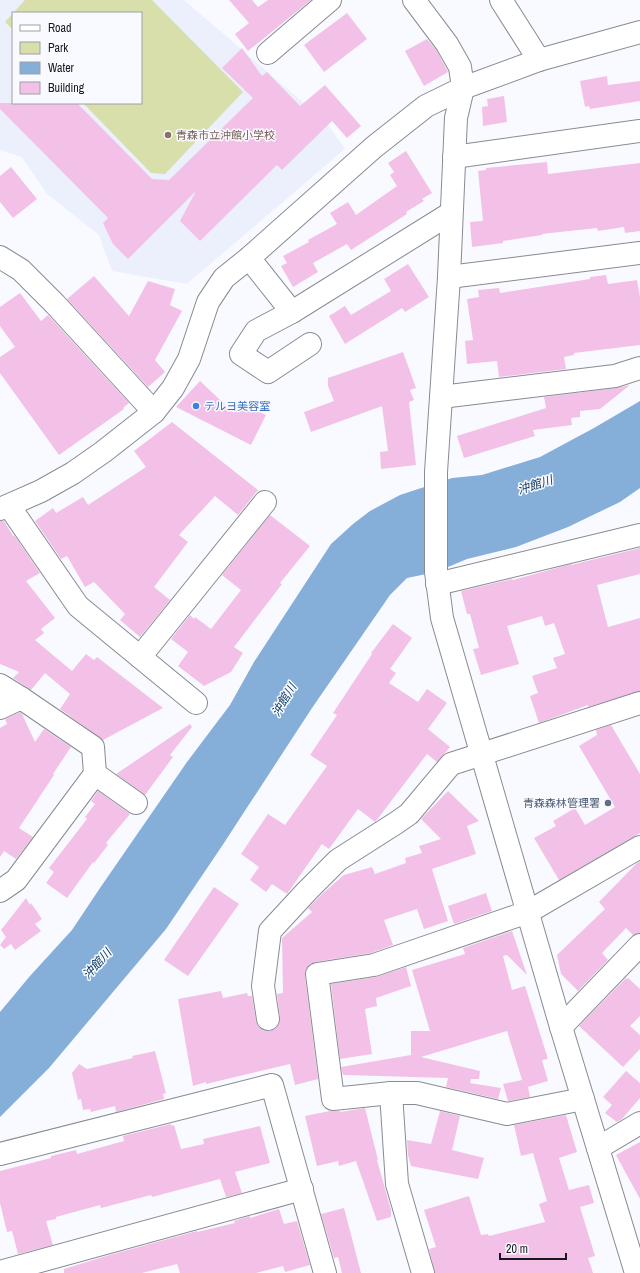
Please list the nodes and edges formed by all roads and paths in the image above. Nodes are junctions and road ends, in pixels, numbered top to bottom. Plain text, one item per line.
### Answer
1 (330, 0) edge
2 (414, 0) edge
3 (501, 0) edge
4 (640, 32) edge
5 (268, 53) dead end
6 (538, 60) junction
7 (463, 88) junction
8 (640, 131) edge
9 (454, 157) junction
10 (451, 213) junction
11 (640, 253) edge
12 (0, 257) edge
13 (249, 258) junction
14 (449, 277) junction
15 (292, 312) junction
16 (310, 344) dead end
17 (640, 368) edge
18 (441, 397) junction
19 (154, 412) junction
20 (265, 502) dead end
21 (4, 508) edge
22 (640, 535) edge
23 (436, 578) junction
24 (140, 657) junction
25 (0, 686) edge
26 (21, 698) junction
27 (196, 703) dead end
28 (640, 703) edge
29 (0, 708) edge
30 (482, 755) junction
31 (95, 774) junction
32 (136, 803) dead end
33 (640, 847) edge
34 (0, 891) edge
35 (528, 912) junction
36 (640, 945) edge
37 (268, 1020) dead end
38 (561, 1027) junction
39 (392, 1093) junction
40 (583, 1100) junction
41 (640, 1123) edge
42 (598, 1148) junction
43 (0, 1154) edge
44 (302, 1189) junction
45 (0, 1272) edge
46 (325, 1273) edge
47 (423, 1273) edge
48 (636, 1273) edge

1 - 5 street
2 - 7 street
3 - 6 street
4 - 6 street
6 - 7 street
7 - 9 street
7 - 13 street
8 - 9 street
9 - 10 street
10 - 14 street
10 - 15 street
11 - 14 street
12 - 19 street
13 - 15 street
13 - 19 street
14 - 18 street
15 - 16 street
17 - 18 street
18 - 23 street
19 - 21 street
20 - 24 street
21 - 24 street
22 - 23 street
23 - 30 street
24 - 27 street
25 - 26 street
26 - 29 street
26 - 31 street
28 - 30 street
30 - 35 street
30 - 37 street
31 - 32 street
31 - 34 street
33 - 35 street
35 - 38 street
35 - 39 street
36 - 38 street
38 - 40 street
39 - 40 street
39 - 47 street
40 - 42 street
41 - 42 street
42 - 48 street
43 - 44 street
44 - 45 street
44 - 46 street

